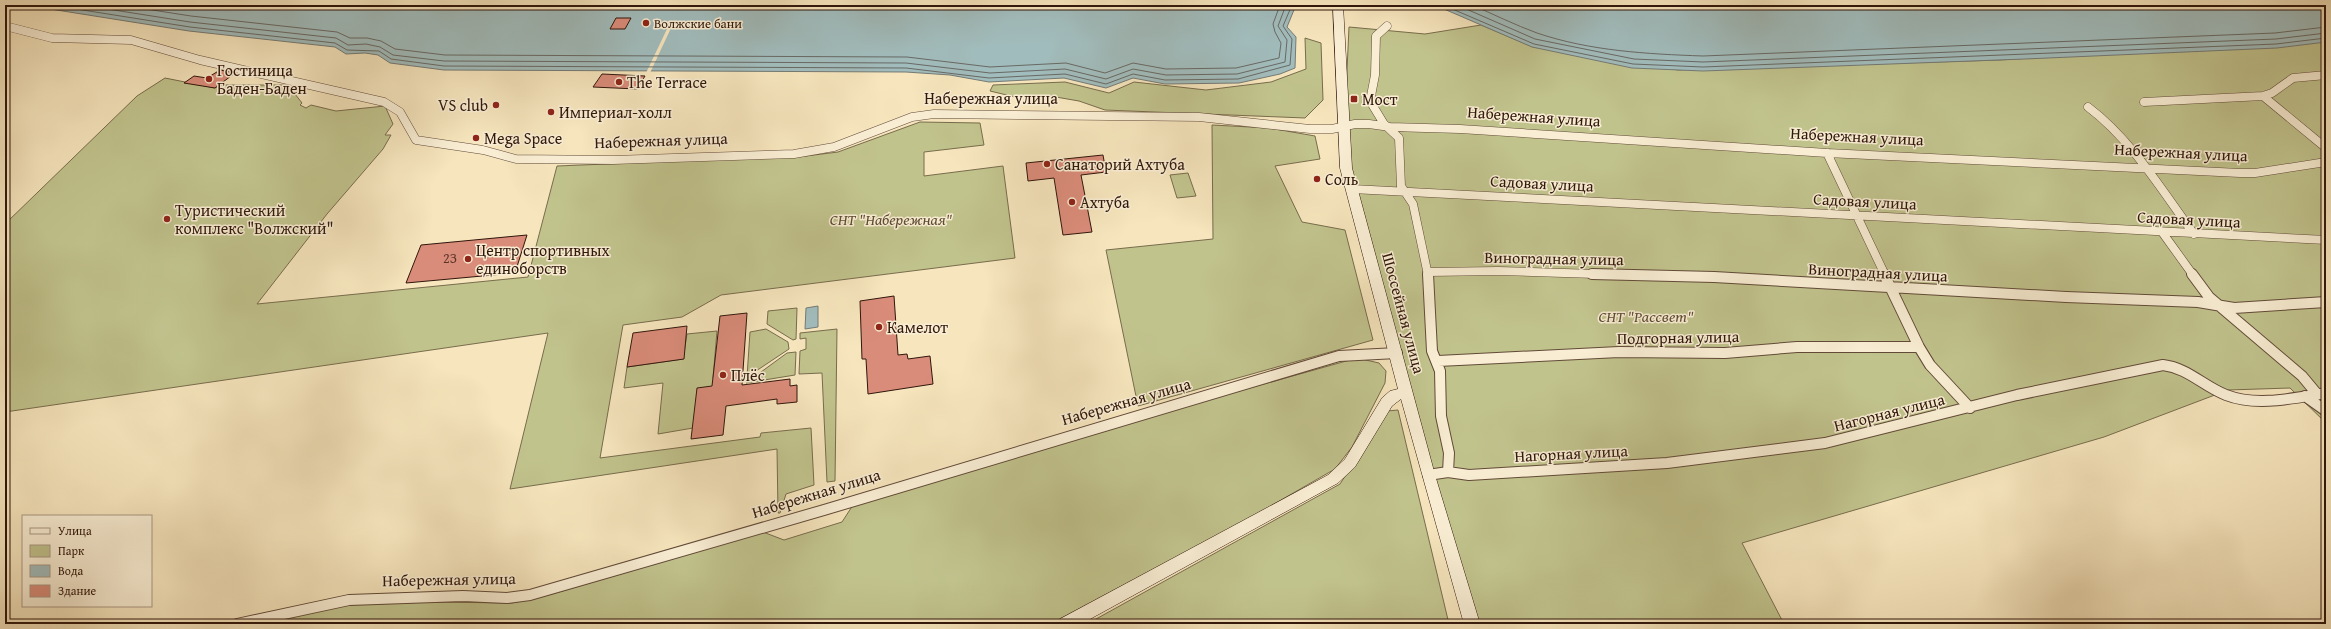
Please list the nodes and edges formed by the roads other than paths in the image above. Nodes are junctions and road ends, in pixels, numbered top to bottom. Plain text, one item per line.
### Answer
1 (1338, 10) edge
2 (5, 26) edge
3 (1387, 26) dead end
4 (2326, 75) edge
5 (2263, 96) junction
6 (2144, 102) dead end
7 (2088, 107) dead end
8 (1386, 126) junction
9 (1343, 128) junction
10 (2326, 148) edge
11 (1827, 153) junction
12 (2326, 162) edge
13 (2145, 169) junction
14 (1352, 189) junction
15 (1403, 191) junction
16 (1857, 215) junction
17 (2162, 232) junction
18 (2194, 234) junction
19 (2326, 240) edge
20 (1428, 272) junction
21 (1890, 288) junction
22 (2326, 302) edge
23 (2221, 306) junction
24 (1919, 347) junction
25 (1397, 353) junction
26 (1438, 361) junction
27 (1406, 393) junction
28 (2321, 394) edge
29 (2305, 396) junction
30 (1970, 408) junction
31 (2326, 411) edge
32 (1448, 472) junction
33 (1428, 475) junction
34 (237, 624) edge
35 (1066, 624) edge
36 (1472, 624) edge

1 - 9 street, Шоссейная улица
2 - 9 street, Набережная улица
3 - 8 street
4 - 5 street
5 - 6 street
5 - 10 street
7 - 13 street
8 - 9 street, Набережная улица
8 - 11 street, Набережная улица
8 - 15 street
9 - 14 street, Шоссейная улица
11 - 13 street, Набережная улица
11 - 16 street
12 - 13 street, Набережная улица
13 - 18 street
14 - 15 street, Садовая улица
14 - 25 street, Шоссейная улица
15 - 16 street, Садовая улица
15 - 20 street
16 - 17 street, Садовая улица
16 - 21 street
17 - 18 street, Садовая улица
17 - 23 street
18 - 19 street, Садовая улица
20 - 21 street, Виноградная улица
20 - 26 street
21 - 23 street, Виноградная улица
21 - 24 street
22 - 23 street, Виноградная улица
23 - 28 street
24 - 26 street, Подгорная улица
24 - 30 street
25 - 27 street, Шоссейная улица
25 - 34 street, Набережная улица
26 - 32 street
27 - 33 street, Шоссейная улица
27 - 35 street
28 - 29 street, Нагорная улица
29 - 30 street, Нагорная улица
29 - 31 street
30 - 32 street, Нагорная улица
32 - 33 street, Нагорная улица
33 - 36 street, Шоссейная улица

